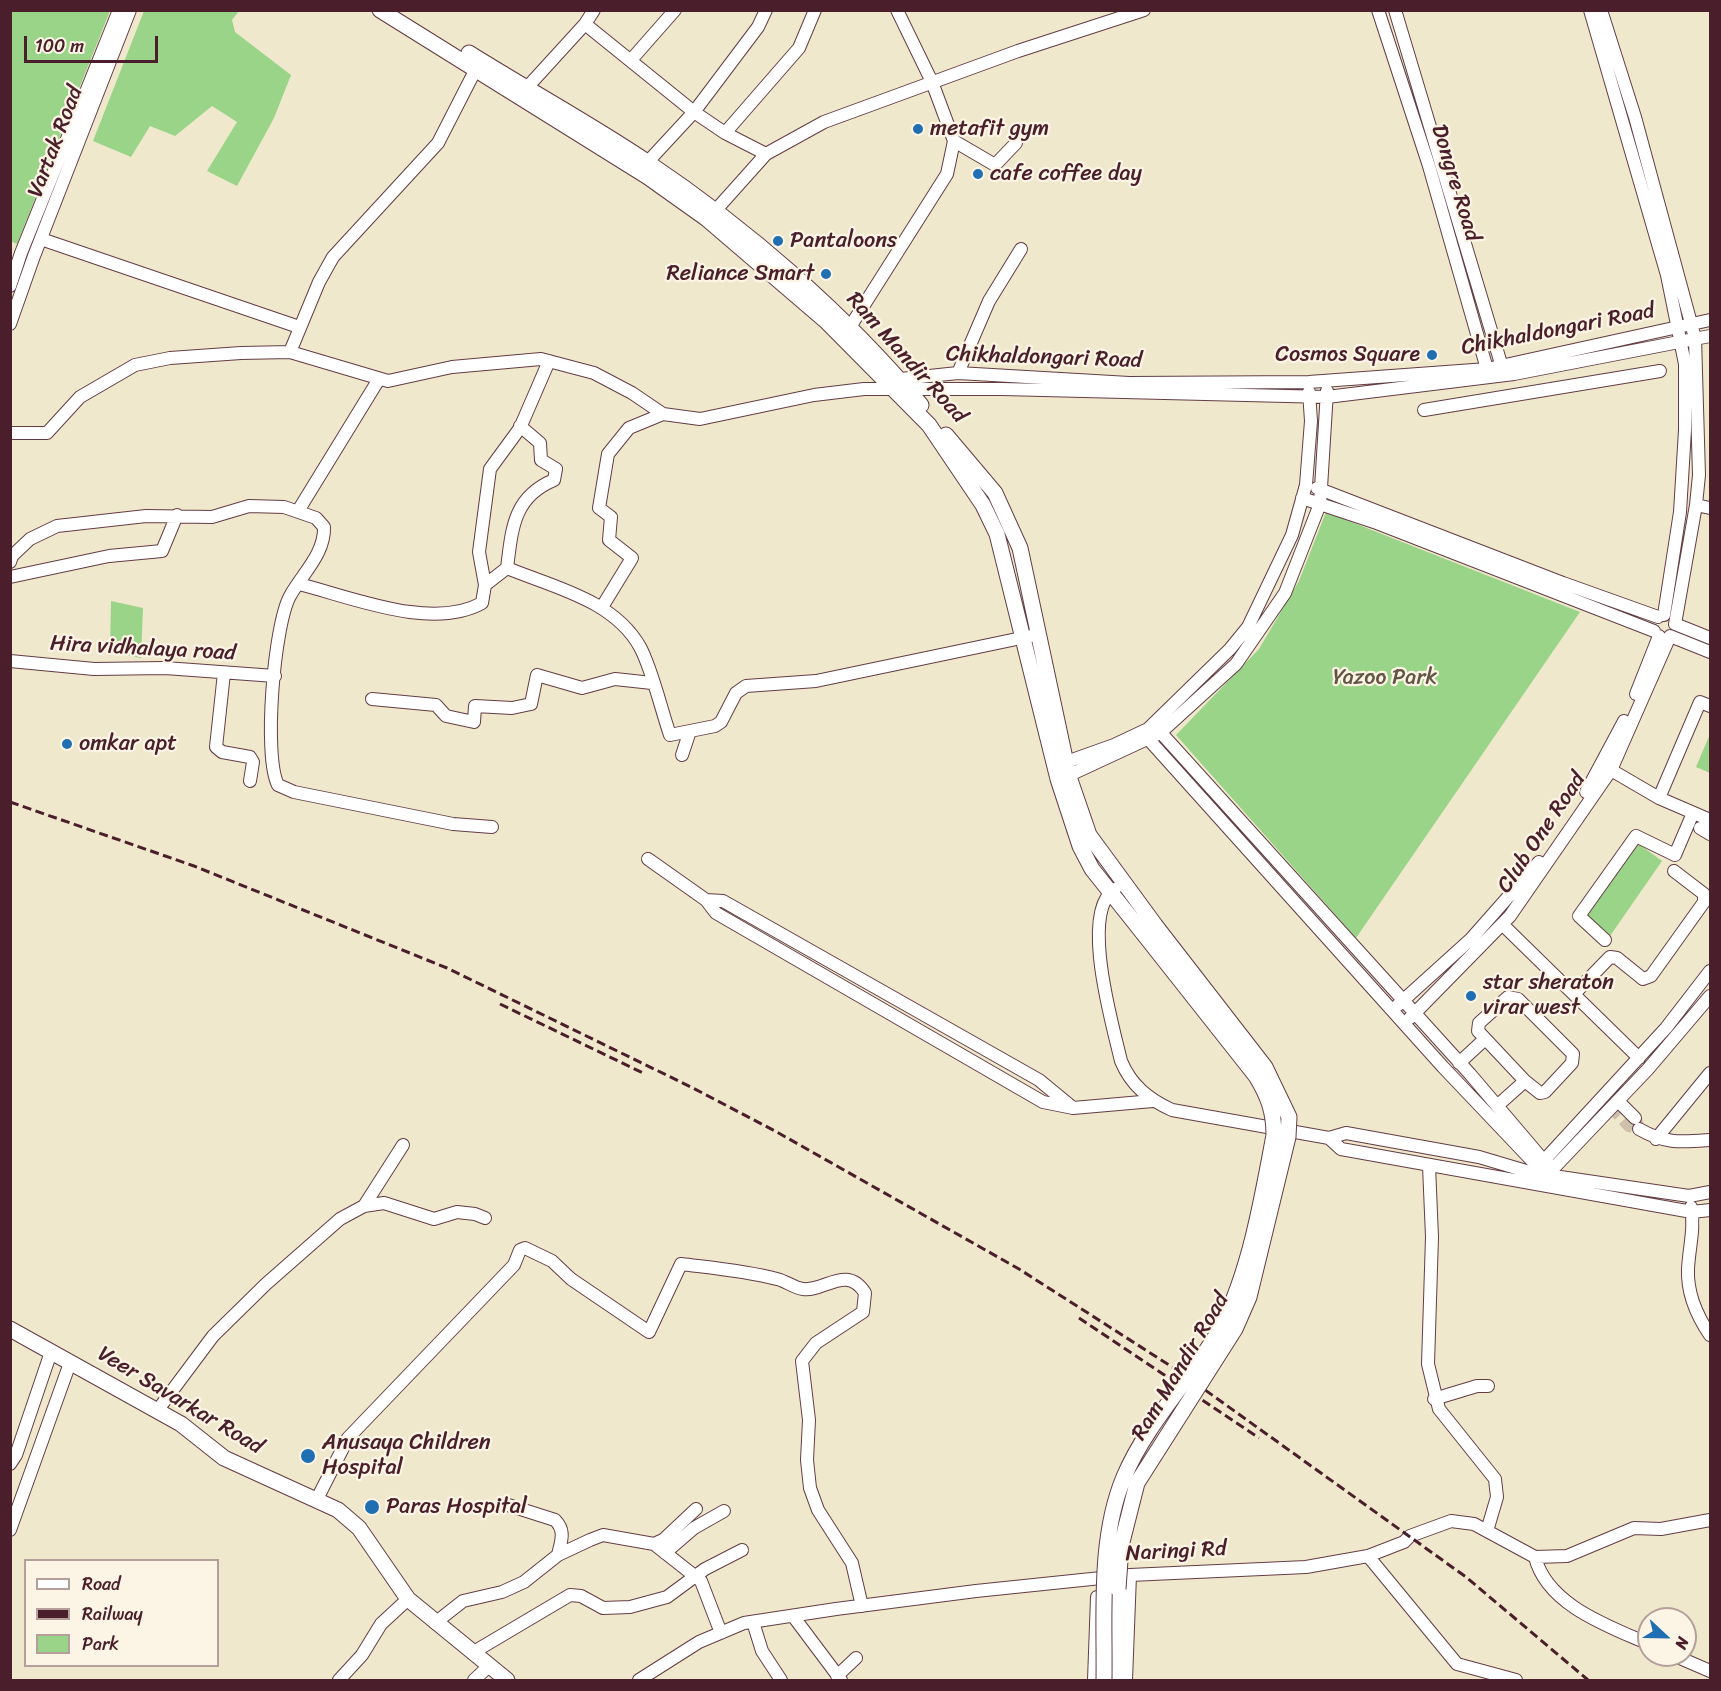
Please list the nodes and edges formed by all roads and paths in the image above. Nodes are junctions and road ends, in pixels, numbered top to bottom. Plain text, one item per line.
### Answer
1 (119, 10) edge
2 (130, 10) edge
3 (380, 10) edge
4 (400, 10) edge
5 (594, 10) edge
6 (675, 10) edge
7 (766, 10) edge
8 (815, 10) edge
9 (897, 10) edge
10 (1144, 10) edge
11 (1378, 10) edge
12 (1395, 10) edge
13 (1590, 10) edge
14 (1601, 10) edge
15 (585, 24) junction
16 (631, 60) junction
17 (478, 65) junction
18 (932, 82) junction
19 (522, 92) junction
20 (694, 112) junction
21 (725, 133) junction
22 (954, 141) junction
23 (1016, 144) dead end
24 (766, 154) junction
25 (643, 167) junction
26 (715, 211) junction
27 (41, 239) junction
28 (1021, 249) dead end
29 (10, 286) edge
30 (1710, 320) edge
31 (10, 324) edge
32 (1691, 325) junction
33 (299, 327) junction
34 (850, 327) junction
35 (1678, 334) junction
36 (1710, 336) edge
37 (1695, 338) junction
38 (290, 352) junction
39 (549, 361) junction
40 (1502, 367) junction
41 (1487, 369) junction
42 (1660, 371) dead end
43 (958, 373) junction
44 (379, 379) junction
45 (1327, 381) junction
46 (1309, 382) junction
47 (897, 385) junction
48 (1327, 397) junction
49 (1310, 398) junction
50 (1424, 410) dead end
51 (663, 414) junction
52 (520, 426) junction
53 (10, 433) edge
54 (1306, 485) junction
55 (1323, 490) junction
56 (1302, 498) junction
57 (1320, 504) junction
58 (1696, 505) junction
59 (1710, 508) edge
60 (298, 511) junction
61 (177, 515) junction
62 (11, 558) edge
63 (507, 568) junction
64 (10, 577) edge
65 (299, 584) junction
66 (485, 585) junction
67 (602, 607) junction
68 (1661, 616) junction
69 (1664, 632) junction
70 (1031, 636) junction
71 (1710, 638) edge
72 (1710, 652) edge
73 (10, 661) edge
74 (224, 673) junction
75 (275, 676) junction
76 (652, 683) junction
77 (372, 699) dead end
78 (1710, 706) edge
79 (690, 731) junction
80 (1151, 732) junction
81 (682, 755) dead end
82 (1611, 770) junction
83 (1062, 771) junction
84 (250, 781) dead end
85 (1659, 798) junction
86 (1693, 813) junction
87 (1710, 820) edge
88 (492, 827) dead end
89 (648, 859) dead end
90 (1674, 871) dead end
91 (1124, 883) junction
92 (1110, 892) junction
93 (706, 900) junction
94 (1502, 924) junction
95 (1149, 929) junction
96 (1605, 940) dead end
97 (1710, 972) edge
98 (863, 982) junction
99 (1574, 994) junction
100 (857, 995) junction
101 (1710, 996) edge
102 (1403, 1001) junction
103 (1392, 1010) junction
104 (1414, 1013) junction
105 (1405, 1024) junction
106 (1485, 1039) junction
107 (1639, 1058) junction
108 (1459, 1063) junction
109 (1710, 1076) edge
110 (1525, 1081) junction
111 (1153, 1101) junction
112 (1618, 1101) junction
113 (1497, 1106) junction
114 (1073, 1108) junction
115 (1329, 1138) junction
116 (1656, 1139) junction
117 (1710, 1140) edge
118 (403, 1144) dead end
119 (1430, 1166) junction
120 (1544, 1169) junction
121 (1523, 1183) junction
122 (1538, 1185) junction
123 (1710, 1192) edge
124 (1689, 1196) junction
125 (364, 1206) junction
126 (1710, 1210) edge
127 (1692, 1212) junction
128 (485, 1218) dead end
129 (10, 1329) edge
130 (1710, 1335) edge
131 (51, 1352) junction
132 (70, 1363) junction
133 (1488, 1386) dead end
134 (1434, 1399) junction
135 (157, 1411) junction
136 (10, 1464) edge
137 (316, 1501) junction
138 (508, 1505) dead end
139 (696, 1509) dead end
140 (724, 1511) dead end
141 (1710, 1520) edge
142 (10, 1530) edge
143 (1487, 1531) junction
144 (654, 1544) junction
145 (742, 1550) dead end
146 (665, 1553) junction
147 (558, 1555) junction
148 (1368, 1556) junction
149 (1535, 1557) junction
150 (1130, 1575) junction
151 (695, 1577) junction
152 (1098, 1578) junction
153 (408, 1599) junction
154 (862, 1606) junction
155 (793, 1616) junction
156 (753, 1622) junction
157 (435, 1623) junction
158 (721, 1633) junction
159 (1637, 1638) edge
160 (472, 1653) junction
161 (856, 1658) dead end
162 (489, 1666) junction
163 (346, 1678) edge
164 (839, 1678) edge
165 (474, 1680) edge
166 (507, 1680) edge
167 (639, 1680) edge
168 (781, 1680) edge
169 (1094, 1680) edge
170 (1104, 1680) edge
171 (1115, 1680) edge
172 (1126, 1680) edge
173 (1516, 1680) edge

1 - 29 street, Vartak Road
2 - 27 street, Vartak Road
3 - 17 main road
4 - 17 main road
5 - 15 street
6 - 16 street
7 - 20 street
8 - 21 street
9 - 18 street
10 - 18 street
11 - 41 street, Dongre Road
12 - 40 street, Dongre Road
13 - 35 street, Club One Road
14 - 32 street
15 - 16 street
15 - 19 street
16 - 20 street
17 - 19 main road, Ram Mandir Road
17 - 33 street
18 - 22 street
18 - 24 street
19 - 25 main road, Ram Mandir Road
20 - 21 street
20 - 25 street
21 - 24 street
22 - 23 street
22 - 34 street
24 - 26 street
25 - 26 main road, Ram Mandir Road
25 - 47 main road
26 - 34 main road, Ram Mandir Road
27 - 31 street, Vartak Road
27 - 33 street
28 - 43 street
30 - 32 street, Chikhaldongari Road
32 - 35 street, Chikhaldongari Road
32 - 37 street
33 - 38 street
34 - 47 main road, Ram Mandir Road
35 - 37 street, Chikhaldongari Road
35 - 40 street, Chikhaldongari Road
35 - 48 street, Chikhaldongari Road
35 - 68 street, Club One Road
36 - 37 street, Chikhaldongari Road
37 - 58 street
38 - 44 street
38 - 53 street
39 - 44 street
39 - 51 street
39 - 52 street
40 - 41 street, Chikhaldongari Road
41 - 45 street, Chikhaldongari Road
42 - 50 street
43 - 46 street, Chikhaldongari Road
43 - 47 street, Chikhaldongari Road
44 - 60 street
45 - 46 street, Chikhaldongari Road
45 - 48 street
46 - 49 street
47 - 49 street, Chikhaldongari Road
47 - 51 street, Chikhaldongari Road
47 - 70 main road
48 - 49 street, Chikhaldongari Road
48 - 55 street
49 - 54 street
51 - 67 street
52 - 63 street
52 - 66 street
54 - 55 street
54 - 56 street
55 - 57 street
55 - 68 street
56 - 57 street
56 - 80 street
57 - 69 street
57 - 80 street
58 - 59 street
58 - 69 street
60 - 61 street
60 - 65 street
61 - 62 street
61 - 64 street
63 - 66 street
63 - 67 street
65 - 66 street
65 - 75 street
67 - 76 street
68 - 69 street, Club One Road
68 - 69 street
69 - 71 street
69 - 72 street
69 - 82 street, Club One Road
69 - 102 street, Club One Road
70 - 79 street
70 - 83 main road
73 - 74 street, Hira vidhalaya road
74 - 75 street, Hira vidhalaya road
74 - 84 street
75 - 88 street
76 - 77 street
76 - 79 street
78 - 85 street
79 - 81 street
80 - 83 street
80 - 102 street
80 - 103 street
82 - 85 street
82 - 94 street, Club One Road
83 - 91 main road, Ram Mandir Road
83 - 92 main road
85 - 86 street
86 - 87 street
86 - 96 street
89 - 93 street
90 - 99 street
91 - 92 street
91 - 95 main road, Ram Mandir Road
92 - 95 main road
92 - 111 street
93 - 98 street
93 - 100 street
94 - 99 street
94 - 104 street, Club One Road
95 - 170 main road, bridge
95 - 171 main road, Ram Mandir Road, bridge
97 - 107 street
98 - 100 street
98 - 114 street
99 - 107 street
100 - 114 street
101 - 112 street
102 - 103 street, Club One Road
102 - 104 street
103 - 105 street
104 - 105 street, Club One Road
104 - 108 street
105 - 120 street
106 - 108 street
106 - 110 street
106 - 110 street
107 - 120 street
108 - 113 street
109 - 116 street
110 - 113 street
111 - 114 street
111 - 115 street
112 - 116 street
112 - 120 street
113 - 120 street
115 - 119 street
115 - 120 street
116 - 117 street
118 - 125 street
119 - 121 street
119 - 134 street
120 - 121 street
120 - 122 street
120 - 124 street
121 - 122 street
122 - 127 street
123 - 124 street
124 - 127 street
125 - 128 street
125 - 135 street
126 - 127 street
127 - 130 street
129 - 131 main road, Veer Savarkar Road
131 - 132 main road, Veer Savarkar Road
131 - 136 street
132 - 135 main road, Veer Savarkar Road
132 - 142 street
133 - 134 street
134 - 143 street
135 - 137 main road, Veer Savarkar Road
137 - 153 main road, Veer Savarkar Road
137 - 154 street
138 - 147 street
139 - 144 street
140 - 146 street
141 - 149 street
143 - 148 street, Naringi Rd
143 - 149 street, Naringi Rd
144 - 146 street
144 - 147 street
145 - 151 street
146 - 151 street
147 - 157 street
148 - 150 street, Naringi Rd
148 - 173 street
149 - 159 street
150 - 152 street, Naringi Rd
150 - 172 street
151 - 158 street
151 - 160 street
152 - 154 street, Naringi Rd
152 - 169 street
153 - 157 main road, Veer Savarkar Road
153 - 163 street
154 - 155 street, Naringi Rd
155 - 156 street, Naringi Rd
155 - 164 street
156 - 158 street, Naringi Rd
156 - 168 street
157 - 160 main road, Veer Savarkar Road
158 - 167 street, Naringi Rd
160 - 162 main road, Veer Savarkar Road
161 - 164 street
162 - 165 street
162 - 166 main road, Veer Savarkar Road

